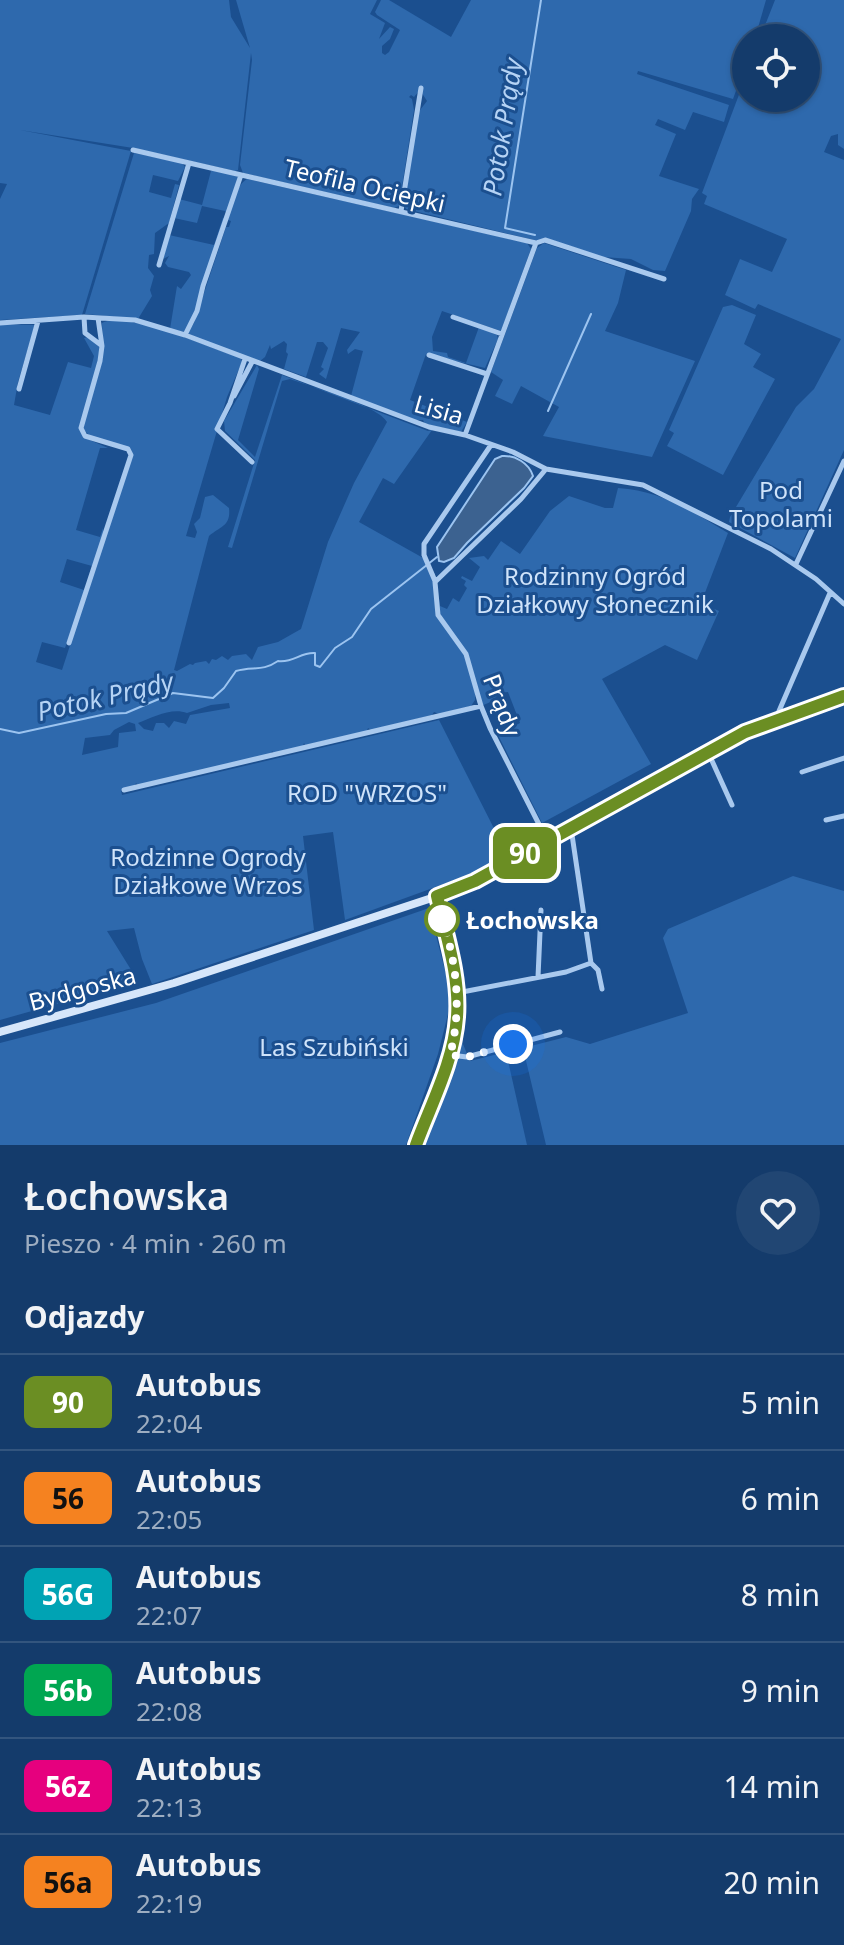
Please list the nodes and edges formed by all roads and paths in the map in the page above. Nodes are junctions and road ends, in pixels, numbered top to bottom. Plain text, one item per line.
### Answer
1 (421, 88) dead end
2 (133, 150) dead end
3 (189, 163) junction
4 (241, 175) junction
5 (401, 211) junction
6 (536, 243) junction
7 (159, 265) dead end
8 (664, 279) dead end
9 (84, 317) junction
10 (453, 317) dead end
11 (98, 318) junction
12 (38, 321) junction
13 (0, 323) edge
14 (502, 334) junction
15 (185, 335) junction
16 (102, 346) junction
17 (429, 355) dead end
18 (245, 359) junction
19 (252, 362) junction
20 (487, 374) junction
21 (19, 389) dead end
22 (230, 403) junction
23 (465, 435) junction
24 (491, 445) junction
25 (844, 461) edge
26 (252, 462) dead end
27 (546, 469) junction
28 (796, 564) junction
29 (435, 582) junction
30 (830, 593) junction
31 (844, 604) edge
32 (69, 643) dead end
33 (844, 696) edge
34 (481, 706) junction
35 (781, 717) junction
36 (707, 751) junction
37 (844, 758) edge
38 (802, 772) dead end
39 (124, 790) dead end
40 (732, 805) dead end
41 (844, 816) edge
42 (826, 820) dead end
43 (571, 828) junction
44 (547, 841) junction
45 (437, 896) junction
46 (541, 910) dead end
47 (591, 963) junction
48 (538, 977) junction
49 (602, 989) dead end
50 (457, 993) junction
51 (0, 1032) edge
52 (560, 1032) dead end
53 (450, 1055) junction
54 (416, 1145) edge

1 - 5 street
2 - 3 street, Teofila Ociepki
3 - 4 street, Teofila Ociepki
3 - 7 street
4 - 5 street, Teofila Ociepki
4 - 15 street
5 - 6 street, Teofila Ociepki
6 - 8 street, Teofila Ociepki
6 - 14 street
9 - 11 street, Lisia
9 - 12 street, Lisia
9 - 16 street
10 - 14 street
11 - 15 street, Lisia
11 - 16 street
12 - 13 street, Lisia
12 - 21 street
14 - 20 street
15 - 18 street, Lisia
16 - 32 street
17 - 20 street
18 - 19 street, Lisia
18 - 22 street
19 - 22 street
19 - 23 street, Lisia
20 - 23 street
22 - 26 street
23 - 24 street, Lisia
24 - 27 street, Lisia
24 - 29 street, Prądy
25 - 28 street
27 - 28 street, Lisia
27 - 29 street
28 - 30 street, Lisia
29 - 34 street, Prądy
30 - 31 street, Lisia
30 - 35 street
33 - 35 main road
34 - 39 street
34 - 44 street, Prądy
35 - 36 main road
36 - 40 street
36 - 43 main road
37 - 38 street
41 - 42 street
43 - 44 main road
43 - 47 street
44 - 45 main road
45 - 50 street
45 - 51 main road, Bydgoska
46 - 48 street
47 - 48 street
47 - 49 street
48 - 50 street
50 - 53 street
52 - 53 street
53 - 54 street

